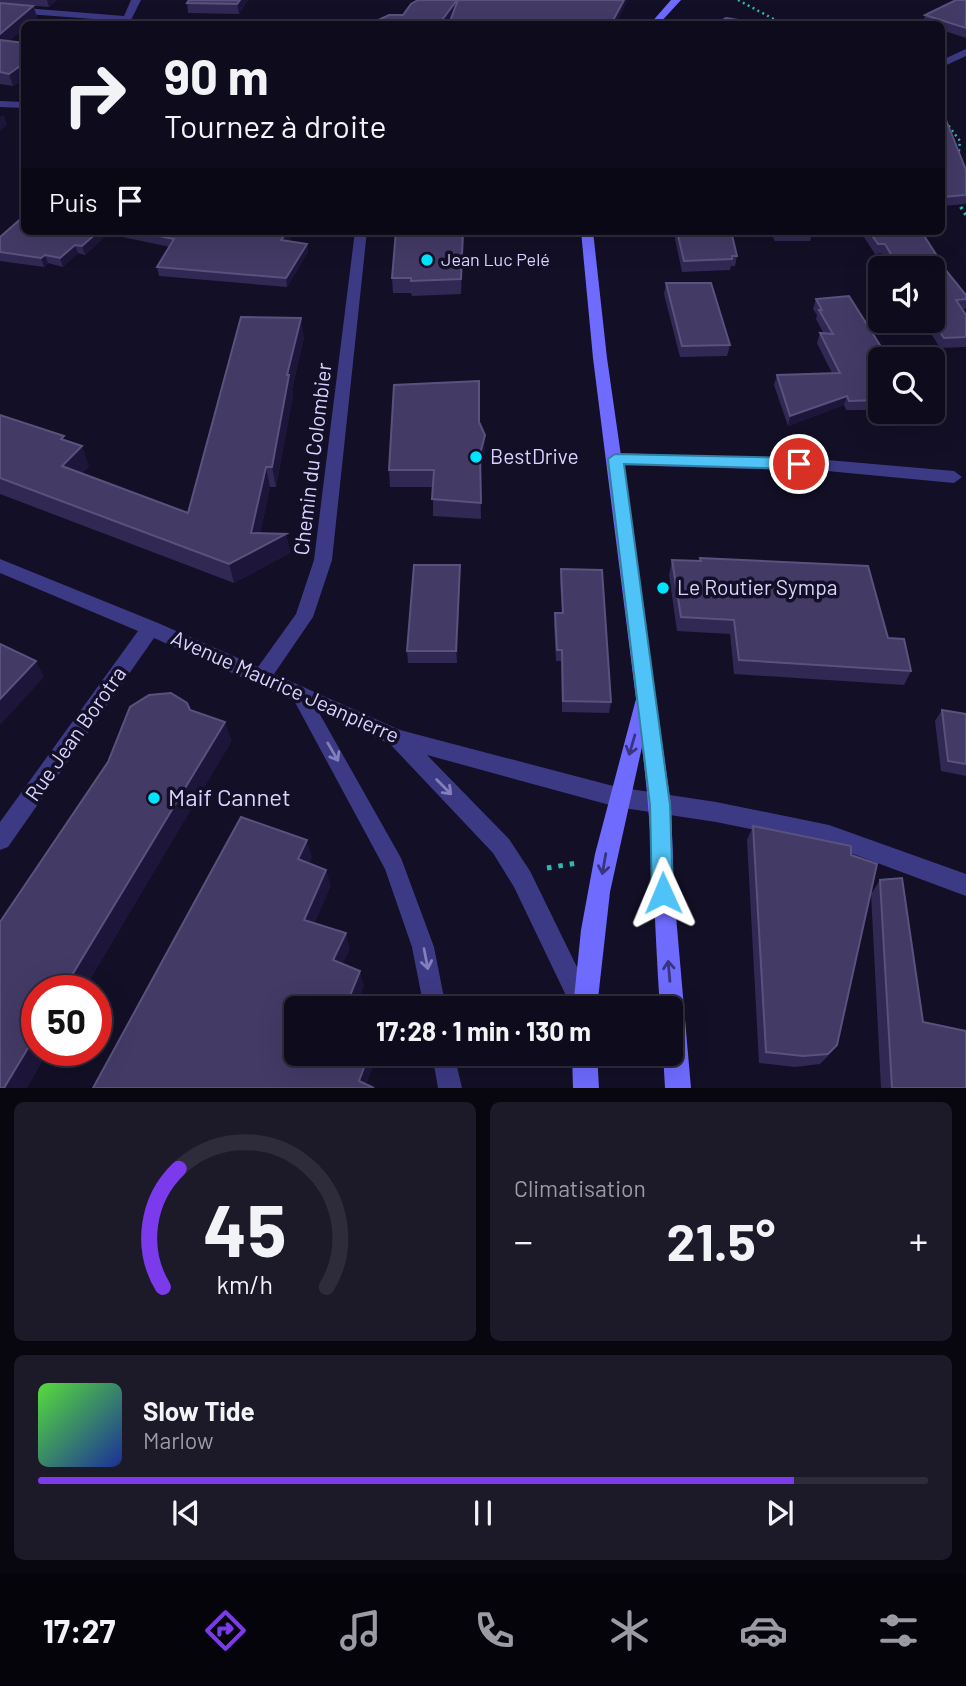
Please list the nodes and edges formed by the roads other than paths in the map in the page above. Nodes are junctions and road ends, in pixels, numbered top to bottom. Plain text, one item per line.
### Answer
1 (136, 0) edge
2 (676, 0) edge
3 (0, 9) edge
4 (116, 21) edge
5 (126, 21) edge
6 (657, 21) edge
7 (966, 52) edge
8 (945, 62) edge
9 (0, 104) edge
10 (21, 105) edge
11 (361, 235) edge
12 (587, 235) edge
13 (615, 459) junction
14 (954, 477) dead end
15 (0, 566) edge
16 (151, 628) junction
17 (262, 676) junction
18 (299, 693) junction
19 (646, 693) junction
20 (397, 738) junction
21 (617, 797) junction
22 (660, 805) junction
23 (0, 840) edge
24 (966, 885) edge
25 (433, 996) edge
26 (578, 996) edge
27 (585, 996) edge
28 (446, 1066) edge
29 (585, 1066) edge
30 (450, 1087) edge
31 (586, 1087) edge
32 (678, 1087) edge

1 - 5 street
2 - 6 main road
3 - 4 street
7 - 8 street
9 - 10 street
11 - 17 street, Chemin du Colombier
12 - 13 main road
13 - 14 street
13 - 19 main road
15 - 16 street, Avenue Maurice Jeanpierre
16 - 17 street, Avenue Maurice Jeanpierre
16 - 23 street, Rue Jean Borotra
17 - 18 street, Avenue Maurice Jeanpierre
18 - 20 street, Avenue Maurice Jeanpierre
18 -> 25 lane
19 -> 21 main road
19 - 22 main road
20 - 21 street, Avenue Maurice Jeanpierre
20 -> 26 street
21 - 22 street, Avenue Maurice Jeanpierre
21 -> 27 main road
22 - 24 street, Avenue Maurice Jeanpierre
32 -> 22 main road
28 - 30 lane
29 - 31 main road

